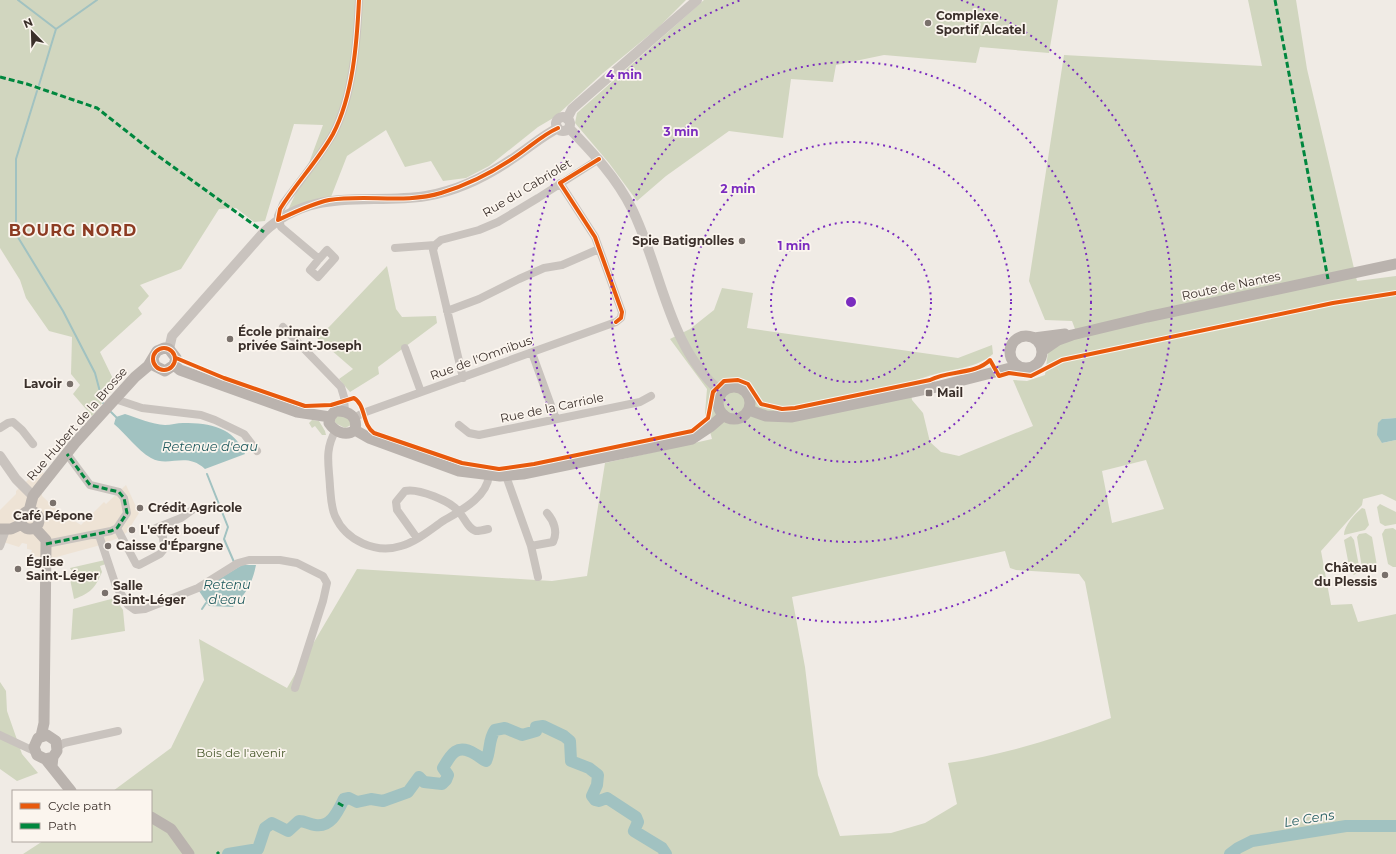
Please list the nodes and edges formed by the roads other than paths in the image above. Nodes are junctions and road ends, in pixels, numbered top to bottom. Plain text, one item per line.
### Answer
1 (359, 0) edge
2 (697, 0) edge
3 (568, 123) junction
4 (599, 159) junction
5 (560, 183) junction
6 (278, 220) junction
7 (434, 244) junction
8 (395, 248) dead end
9 (599, 249) junction
10 (319, 260) dead end
11 (1396, 264) edge
12 (447, 311) junction
13 (283, 328) dead end
14 (1072, 335) junction
15 (1034, 338) junction
16 (405, 348) dead end
17 (169, 349) junction
18 (1042, 351) junction
19 (1010, 352) junction
20 (532, 353) junction
21 (155, 364) junction
22 (174, 365) junction
23 (1018, 366) junction
24 (976, 377) junction
25 (463, 378) junction
26 (421, 392) junction
27 (722, 393) junction
28 (651, 396) dead end
29 (110, 404) junction
30 (749, 410) junction
31 (350, 415) junction
32 (724, 415) junction
33 (330, 417) junction
34 (556, 419) junction
35 (459, 425) dead end
36 (0, 428) edge
37 (336, 430) junction
38 (355, 430) junction
39 (33, 444) dead end
40 (257, 451) dead end
41 (67, 454) junction
42 (0, 456) edge
43 (489, 475) junction
44 (506, 476) junction
45 (33, 496) junction
46 (195, 508) dead end
47 (29, 511) junction
48 (459, 511) junction
49 (547, 513) dead end
50 (22, 524) junction
51 (35, 528) junction
52 (117, 528) junction
53 (3, 529) edge
54 (488, 529) dead end
55 (99, 534) junction
56 (417, 538) junction
57 (46, 544) junction
58 (0, 546) edge
59 (531, 546) junction
60 (538, 577) dead end
61 (295, 688) dead end
62 (118, 731) dead end
63 (0, 735) edge
64 (49, 748) junction
65 (70, 790) edge
66 (152, 818) edge
67 (189, 854) edge

1 - 6 street
2 - 3 street
3 - 4 street
3 - 6 street
4 - 5 street, Rue du Cabriolet
4 - 27 street
5 - 7 street, Rue du Cabriolet
5 - 9 street
6 - 10 street
6 - 17 street
7 - 8 street, Rue du Cabriolet
7 - 12 street
9 - 12 street
9 - 20 street, Rue de l'Omnibus
11 - 14 main road, Route de Nantes
12 - 25 street
13 - 31 street
14 - 15 main road, Route de Nantes
14 - 18 main road, Route de Nantes
15 - 18 main road
15 - 19 main road
16 - 26 street
17 - 21 main road
17 - 22 main road
18 - 23 main road
19 - 23 main road
19 - 24 main road
20 - 25 street, Rue de l'Omnibus
20 - 34 street
21 - 22 main road
21 - 29 main road, Rue Hubert de la Brosse
22 - 33 main road
23 - 24 main road
24 - 30 main road
25 - 26 street, Rue de l'Omnibus
26 - 31 street, Rue de l'Omnibus
27 - 30 main road
27 - 32 main road
28 - 34 street, Rue de la Carriole
29 - 40 street
29 - 41 main road, Rue Hubert de la Brosse
30 - 32 main road
31 - 33 main road
31 - 38 main road
32 - 44 main road
33 - 37 main road
34 - 35 street, Rue de la Carriole
36 - 39 street
37 - 38 main road
37 - 56 street
38 - 43 main road
41 - 45 main road, Rue Hubert de la Brosse
41 - 52 street
42 - 45 street
43 - 44 main road
43 - 48 street
44 - 59 street
45 - 47 main road
46 - 52 street
47 - 50 main road
47 - 51 main road
48 - 54 street
48 - 56 street
48 - 56 street
49 - 59 street
50 - 51 main road
50 - 53 main road
51 - 57 main road
52 - 55 street
53 - 58 street
55 - 57 street
55 - 61 street
57 - 64 main road
59 - 60 street
62 - 64 street
63 - 64 street
64 - 65 main road
66 - 67 main road

